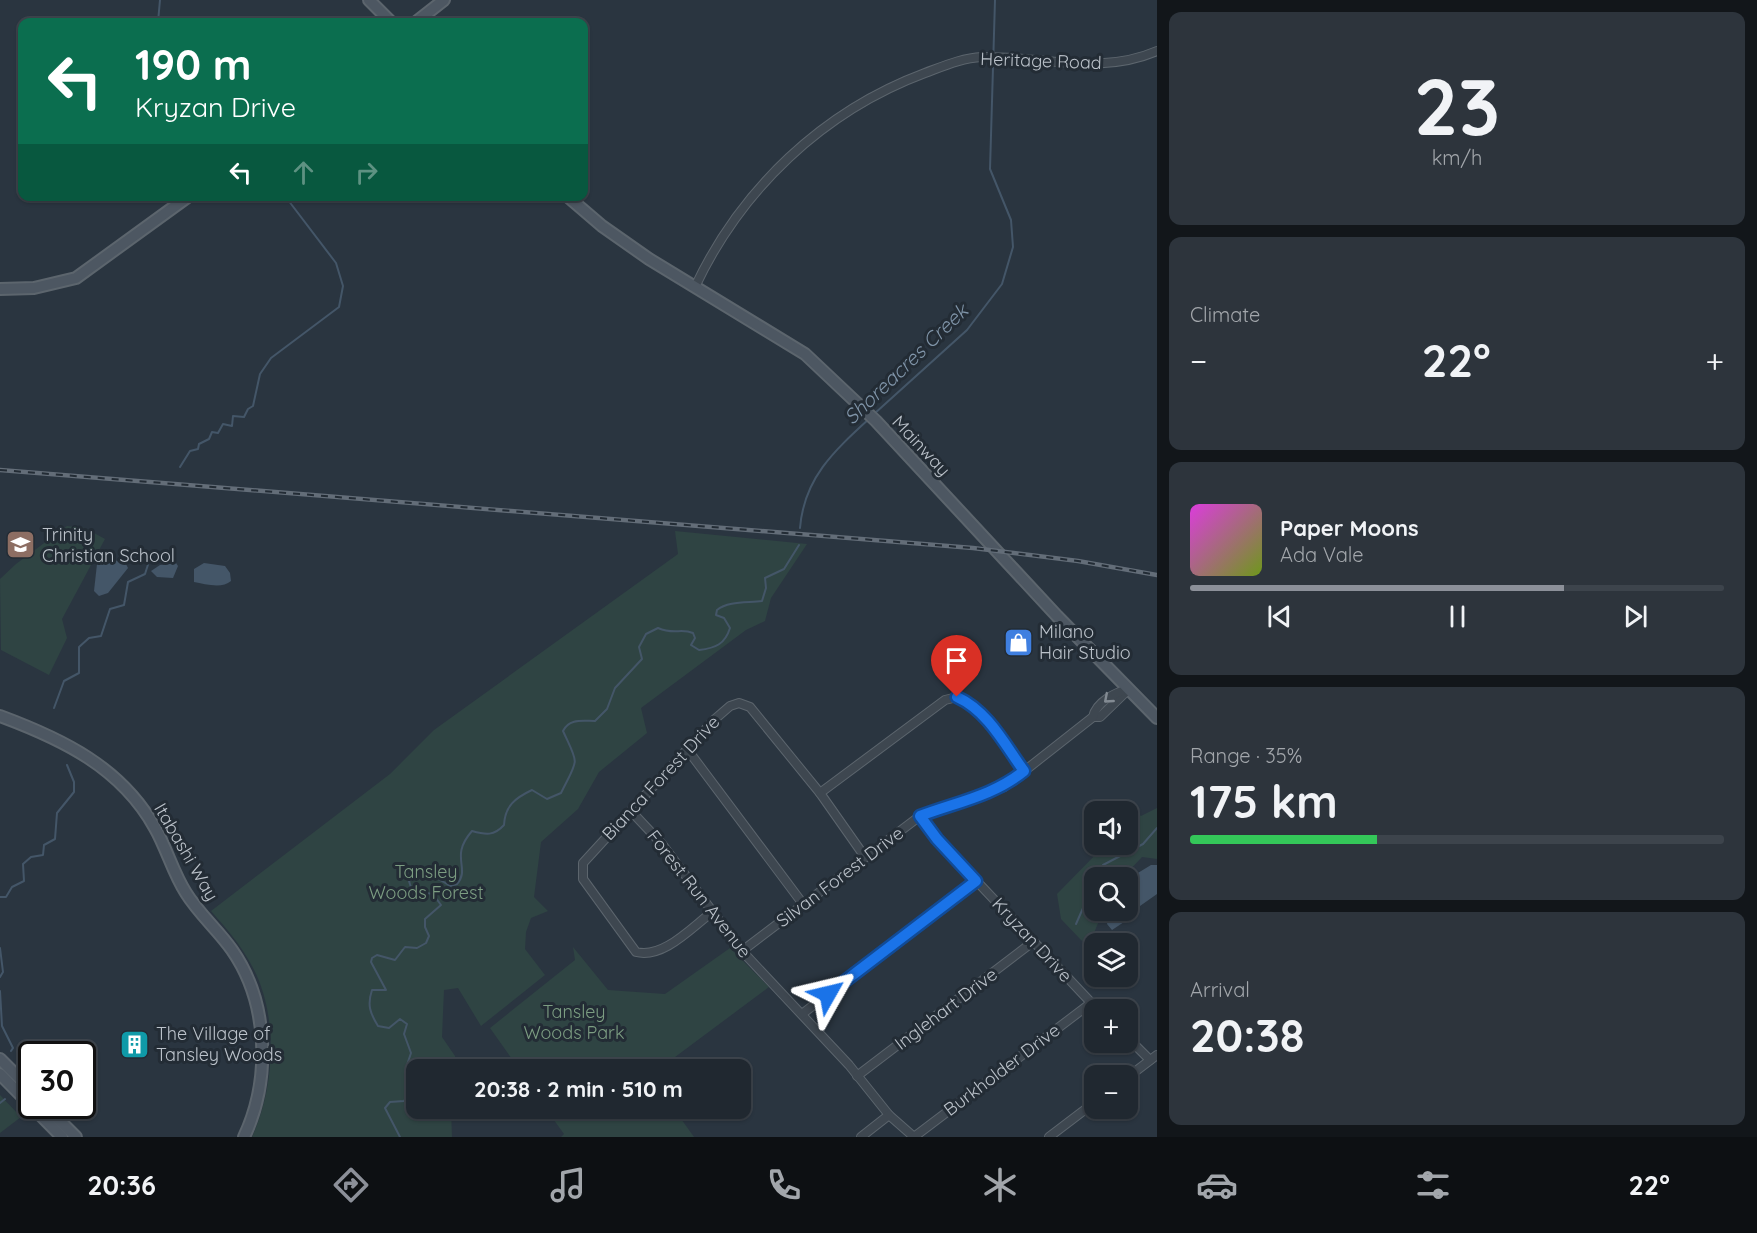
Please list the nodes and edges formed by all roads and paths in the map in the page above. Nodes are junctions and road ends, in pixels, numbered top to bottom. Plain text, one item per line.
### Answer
1 (369, 0) edge
2 (444, 0) edge
3 (387, 18) edge
4 (421, 18) edge
5 (1157, 51) edge
6 (182, 201) edge
7 (573, 201) edge
8 (694, 287) junction
9 (0, 288) edge
10 (1129, 689) junction
11 (0, 716) edge
12 (1157, 718) edge
13 (687, 749) junction
14 (1024, 771) junction
15 (820, 793) junction
16 (631, 811) junction
17 (920, 816) junction
18 (865, 857) junction
19 (976, 881) junction
20 (803, 904) junction
21 (711, 913) junction
22 (1034, 941) junction
23 (742, 951) junction
24 (1087, 999) edge
25 (1084, 1008) edge
26 (802, 1014) junction
27 (1138, 1045) edge
28 (1154, 1057) edge
29 (0, 1059) edge
30 (1138, 1069) edge
31 (0, 1074) edge
32 (857, 1076) junction
33 (18, 1077) edge
34 (1084, 1110) edge
35 (889, 1115) junction
36 (58, 1119) edge
37 (62, 1137) edge
38 (76, 1137) edge
39 (244, 1137) edge
40 (861, 1137) edge
41 (914, 1137) edge
42 (1049, 1137) edge

1 - 3 street
2 - 4 street
5 - 8 street, Heritage Road
6 - 9 street
7 - 8 street, Mainway
8 - 10 street, Mainway
10 - 12 street, Mainway
10 - 14 street, Silvan Forest Drive
11 - 39 street, Itabashi Way
13 - 15 street, Bianca Forest Drive
13 - 16 street, Bianca Forest Drive
13 - 20 street
14 - 15 street
14 - 17 street, Silvan Forest Drive
15 - 18 street, Bianca Forest Drive
16 - 21 street, Forest Run Avenue
16 - 21 street, Bianca Forest Drive
17 - 18 street, Silvan Forest Drive
17 - 19 street, Kryzan Drive
18 - 20 street, Silvan Forest Drive
19 - 22 street, Kryzan Drive
19 - 26 street
20 - 23 street, Silvan Forest Drive
21 - 23 street, Forest Run Avenue
22 - 24 street, Kryzan Drive
22 - 32 street, Inglehart Drive
23 - 26 street, Forest Run Avenue
25 - 41 street, Burkholder Drive
26 - 32 street, Forest Run Avenue
27 - 28 street
28 - 30 street
29 - 33 street
31 - 37 street
32 - 35 street, Forest Run Avenue
34 - 42 street
35 - 40 street
35 - 41 street, Forest Run Avenue
36 - 38 street

